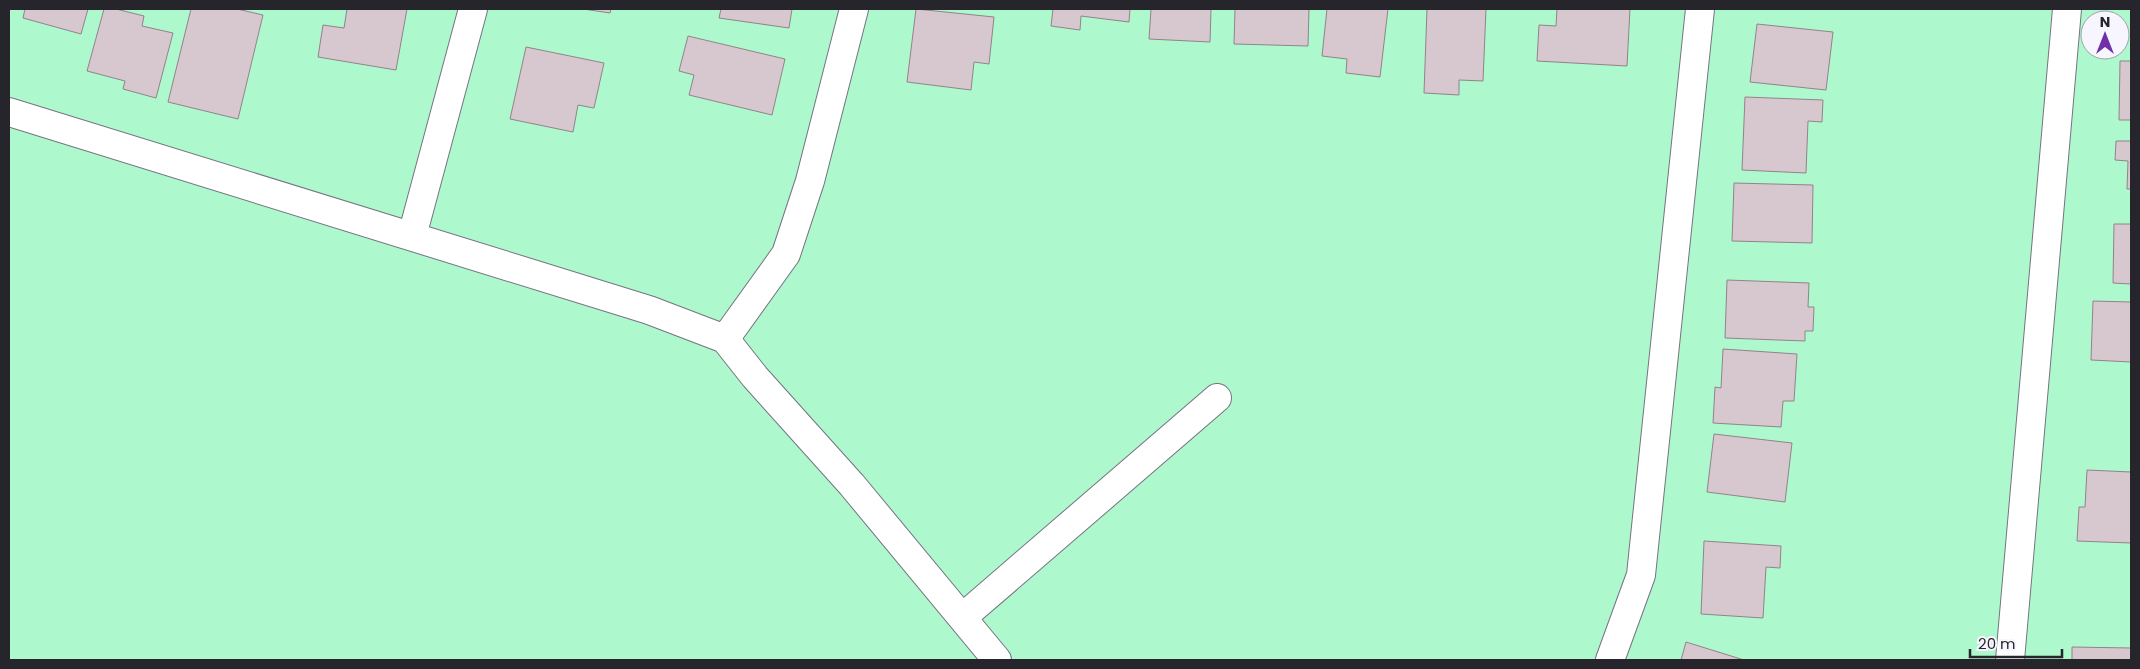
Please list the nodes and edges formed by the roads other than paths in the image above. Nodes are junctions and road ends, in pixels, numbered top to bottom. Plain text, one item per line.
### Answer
1 (473, 9) edge
2 (854, 9) edge
3 (1700, 9) edge
4 (2067, 9) edge
5 (9, 112) edge
6 (412, 236) junction
7 (725, 339) junction
8 (1217, 398) dead end
9 (963, 617) junction
10 (997, 660) edge
11 (1610, 660) edge
12 (2010, 660) edge

1 - 6 street
2 - 7 street
3 - 11 street
4 - 12 street
5 - 6 street
6 - 7 street
7 - 9 street
8 - 9 street
9 - 10 street

